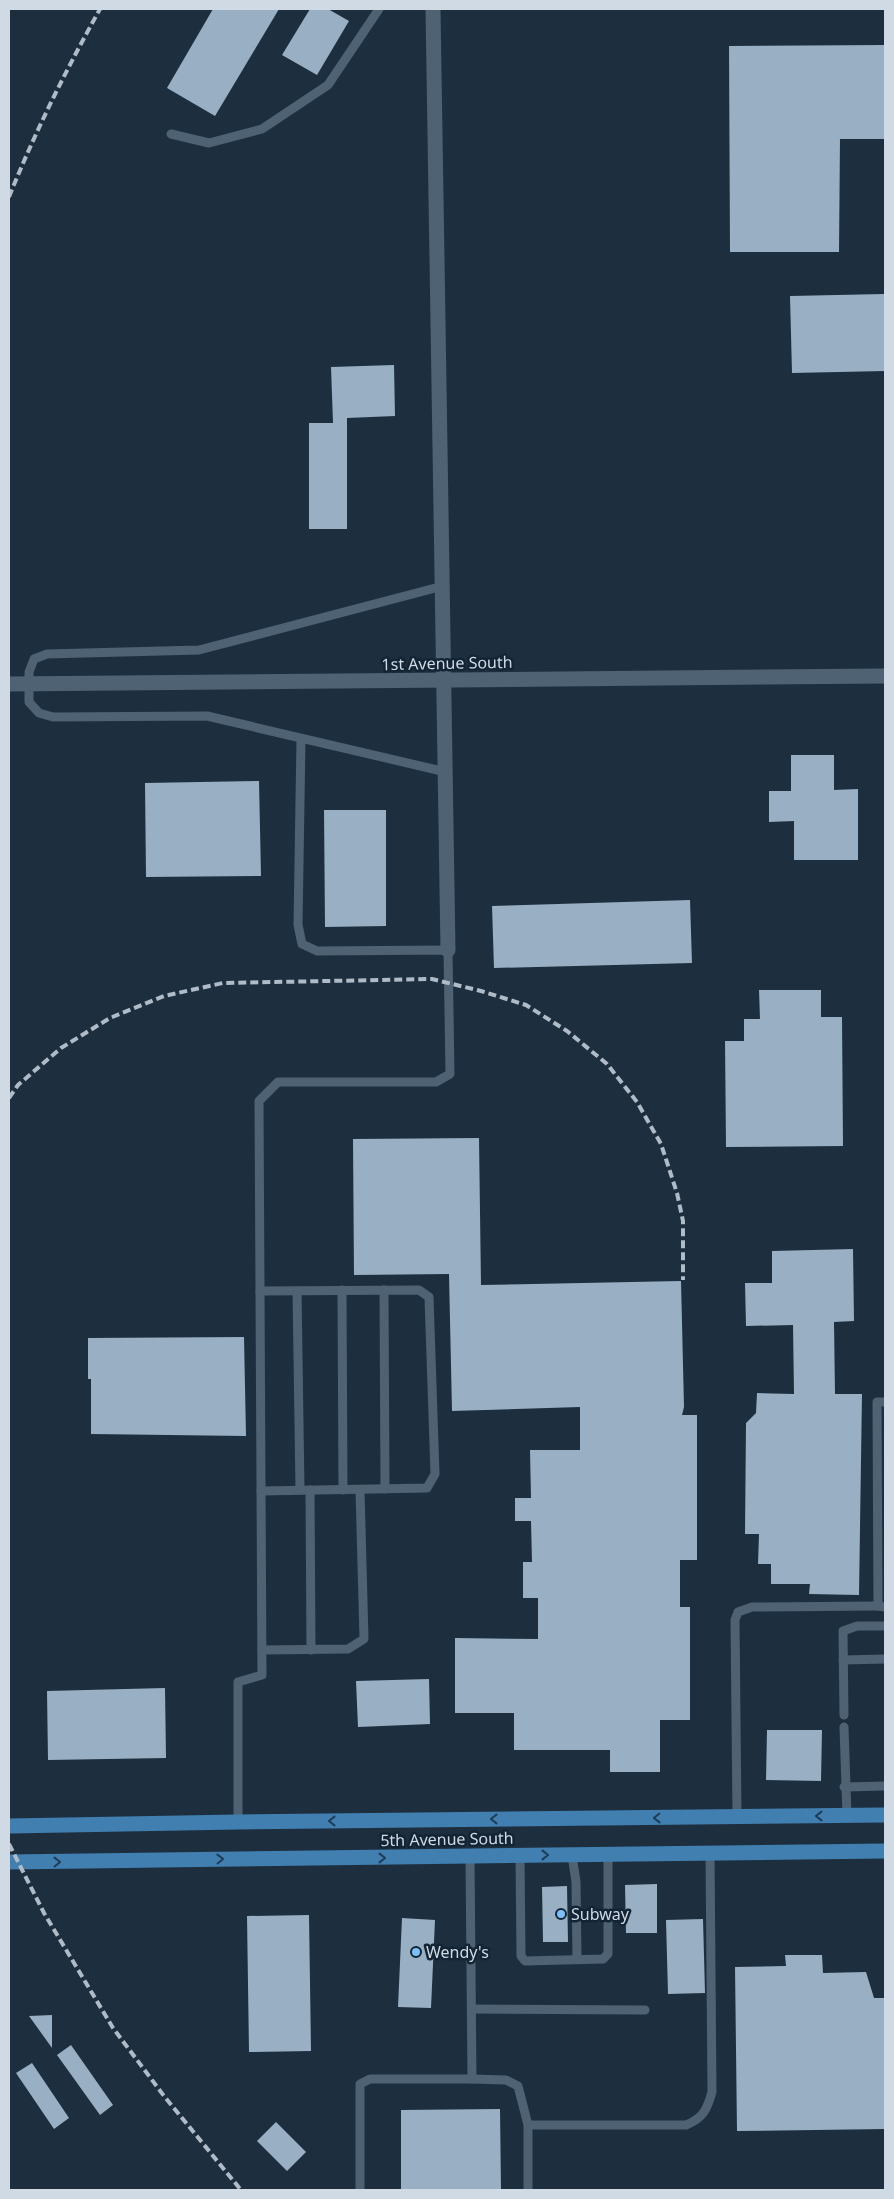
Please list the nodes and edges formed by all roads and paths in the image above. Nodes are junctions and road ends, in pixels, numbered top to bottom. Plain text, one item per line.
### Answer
1 (379, 9) edge
2 (433, 9) edge
3 (171, 134) dead end
4 (443, 586) junction
5 (885, 676) edge
6 (445, 680) junction
7 (9, 684) edge
8 (301, 739) junction
9 (446, 772) junction
10 (448, 950) junction
11 (342, 1290) junction
12 (384, 1290) junction
13 (260, 1291) junction
14 (297, 1291) junction
15 (885, 1402) edge
16 (385, 1489) junction
17 (300, 1490) junction
18 (310, 1490) junction
19 (344, 1490) junction
20 (360, 1490) junction
21 (261, 1491) junction
22 (882, 1606) edge
23 (885, 1626) edge
24 (262, 1650) junction
25 (311, 1650) junction
26 (885, 1659) edge
27 (843, 1660) junction
28 (844, 1715) dead end
29 (844, 1727) dead end
30 (885, 1786) edge
31 (844, 1787) junction
32 (885, 1815) edge
33 (737, 1816) junction
34 (847, 1816) junction
35 (238, 1822) junction
36 (9, 1826) edge
37 (710, 1851) junction
38 (885, 1851) edge
39 (608, 1854) junction
40 (520, 1855) junction
41 (572, 1855) junction
42 (470, 1857) junction
43 (9, 1862) edge
44 (577, 1959) junction
45 (472, 2009) junction
46 (646, 2010) dead end
47 (472, 2079) junction
48 (528, 2125) junction
49 (360, 2190) edge
50 (528, 2190) edge

1 - 3 lane
2 - 4 street
4 - 6 street
4 - 8 lane
5 - 6 street, 1st Avenue South
6 - 7 street, 1st Avenue South
6 - 9 street
8 - 9 lane
8 - 10 lane
9 - 10 street
10 - 13 lane
11 - 12 lane
11 - 14 lane
11 - 19 lane
12 - 16 lane
12 - 16 lane
13 - 14 lane
13 - 21 lane
14 - 17 lane
15 - 22 lane
16 - 20 lane
17 - 18 lane
17 - 21 lane
18 - 19 lane
18 - 25 lane
19 - 20 lane
20 - 25 lane
21 - 24 lane
22 - 33 lane
23 - 27 lane
24 - 25 lane
24 - 35 lane
26 - 27 lane
27 - 28 lane
29 - 31 lane
30 - 31 lane
31 - 34 lane
32 - 34 main road, 5th Avenue South
34 -> 33 main road, 5th Avenue South
33 -> 35 main road, 5th Avenue South
35 - 36 main road, 5th Avenue South
37 - 38 main road, 5th Avenue South
37 - 39 main road, 5th Avenue South
37 - 48 lane
39 - 41 main road, 5th Avenue South
39 - 44 lane
40 -> 41 main road, 5th Avenue South
40 - 42 main road, 5th Avenue South
40 - 44 lane
41 - 44 lane
43 -> 42 main road, 5th Avenue South
42 - 45 lane
45 - 46 lane
45 - 47 lane
47 - 48 lane
47 - 49 lane
48 - 50 lane

